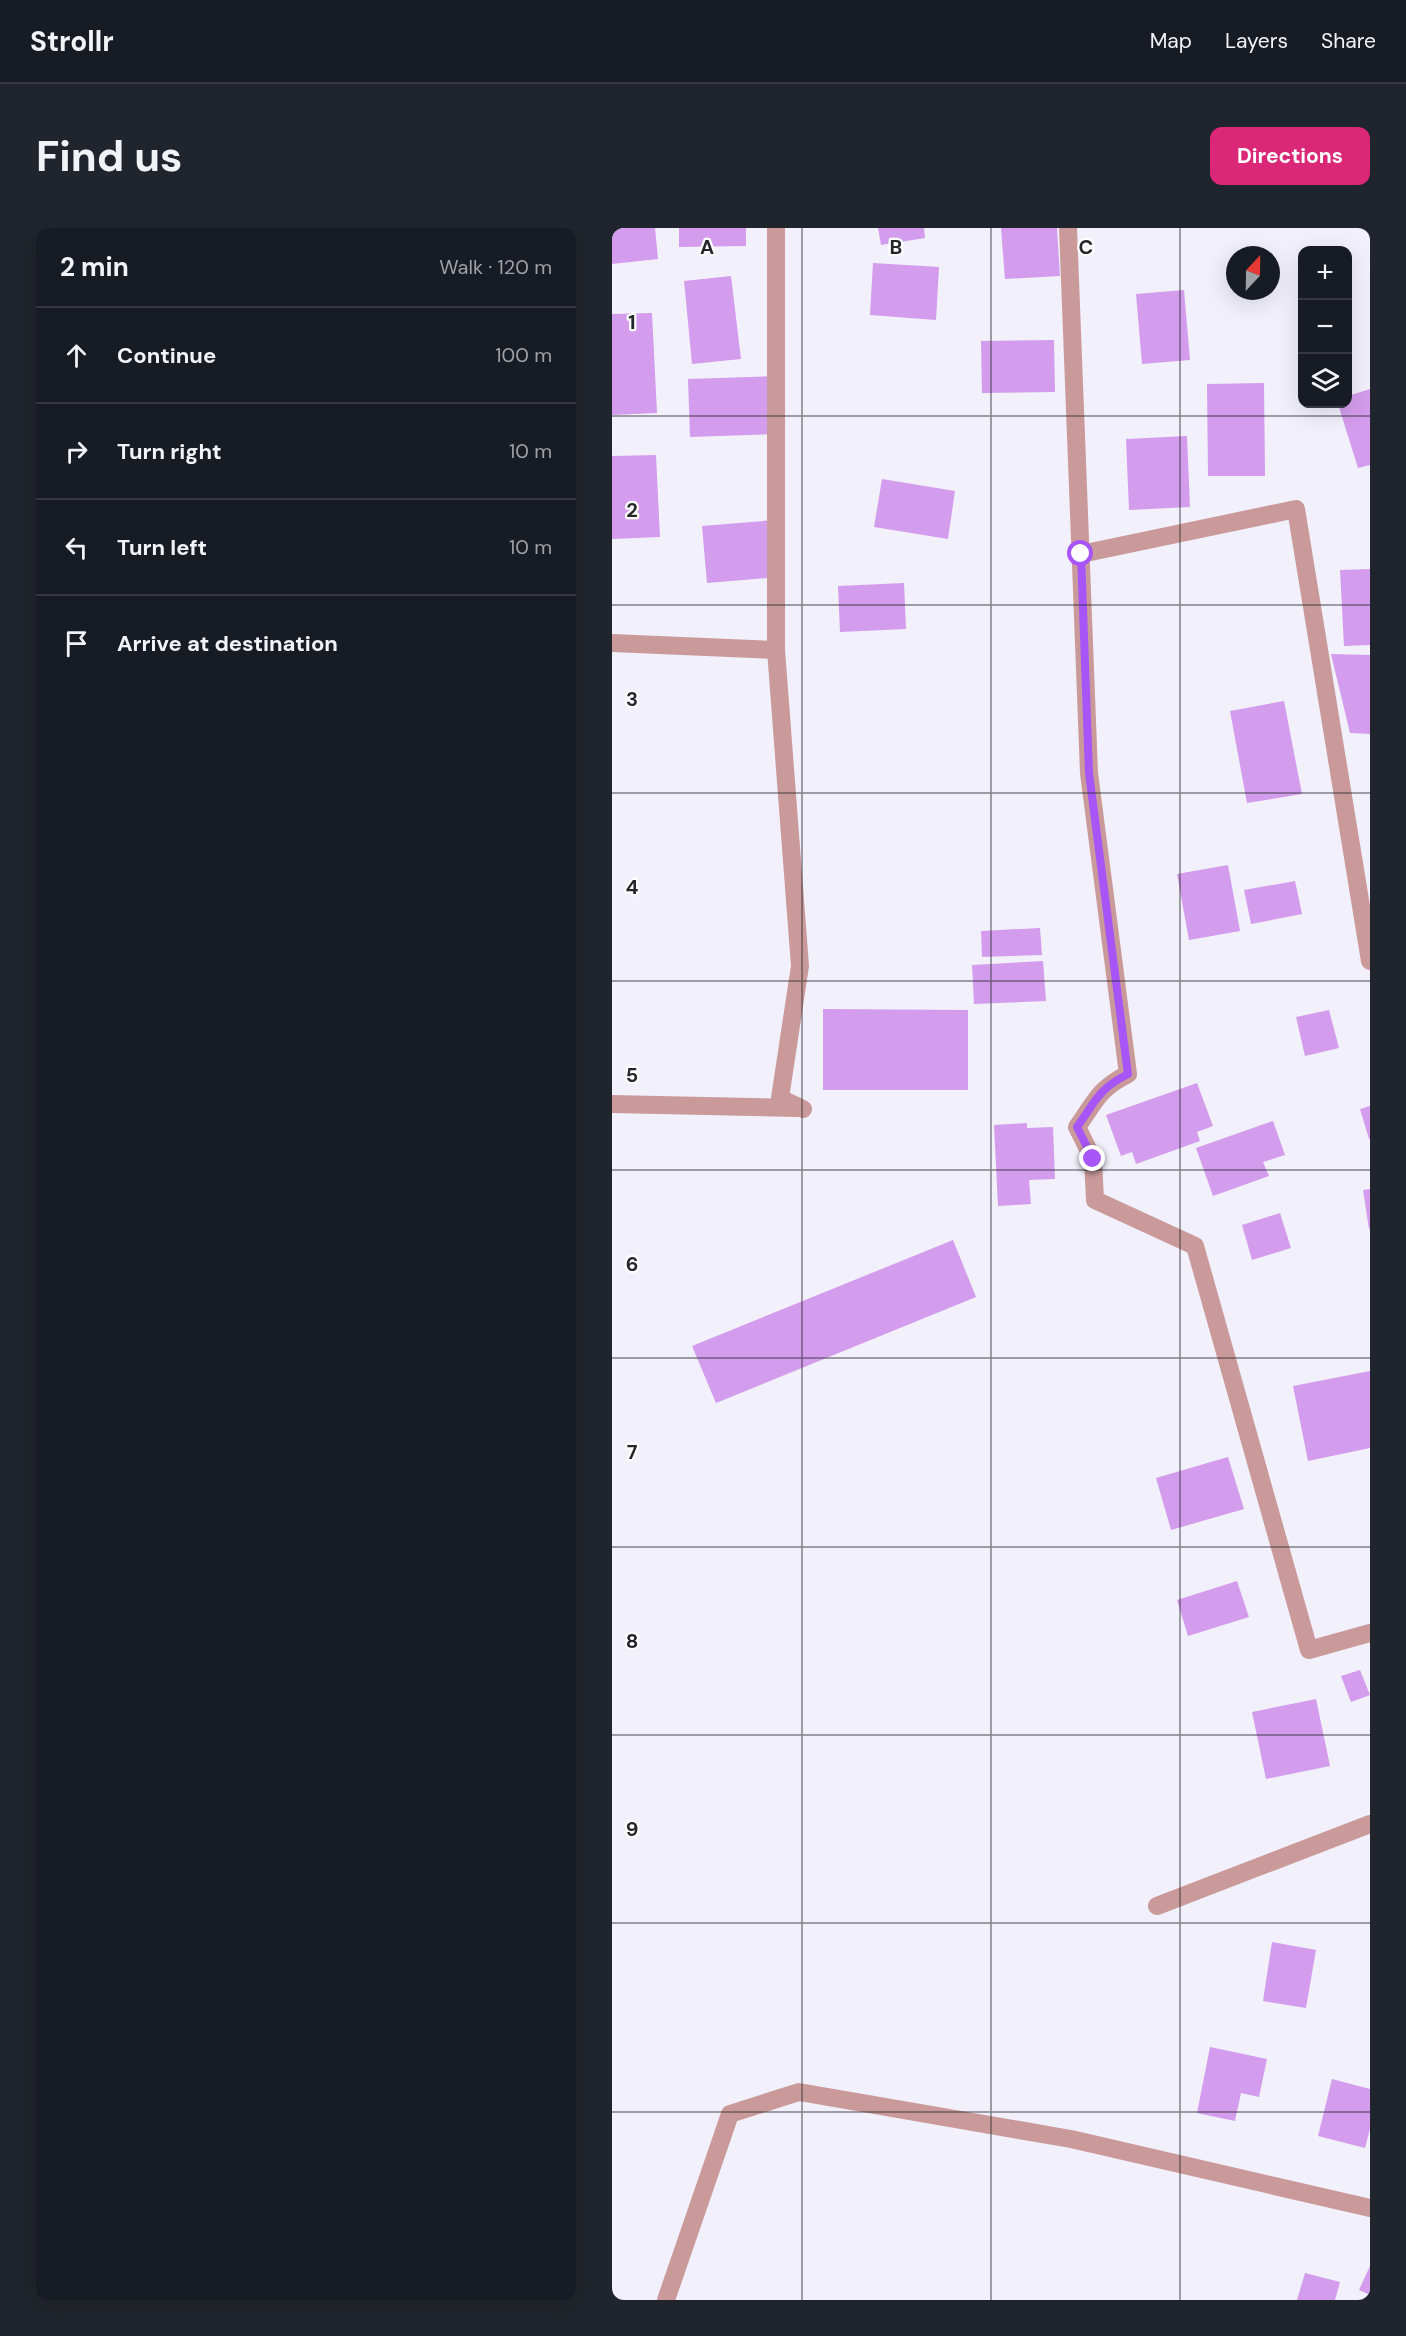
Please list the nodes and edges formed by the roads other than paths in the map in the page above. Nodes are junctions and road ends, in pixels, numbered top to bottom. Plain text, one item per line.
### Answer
1 (776, 228) edge
2 (1068, 228) edge
3 (1081, 554) junction
4 (612, 643) edge
5 (776, 650) junction
6 (1370, 961) edge
7 (612, 1104) edge
8 (1370, 1633) edge
9 (1370, 1824) edge
10 (1157, 1906) dead end
11 (1370, 2208) edge
12 (666, 2300) edge

1 - 5 street
2 - 3 street
3 - 6 street
3 - 8 street
4 - 5 street
5 - 7 street
9 - 10 street
11 - 12 street

